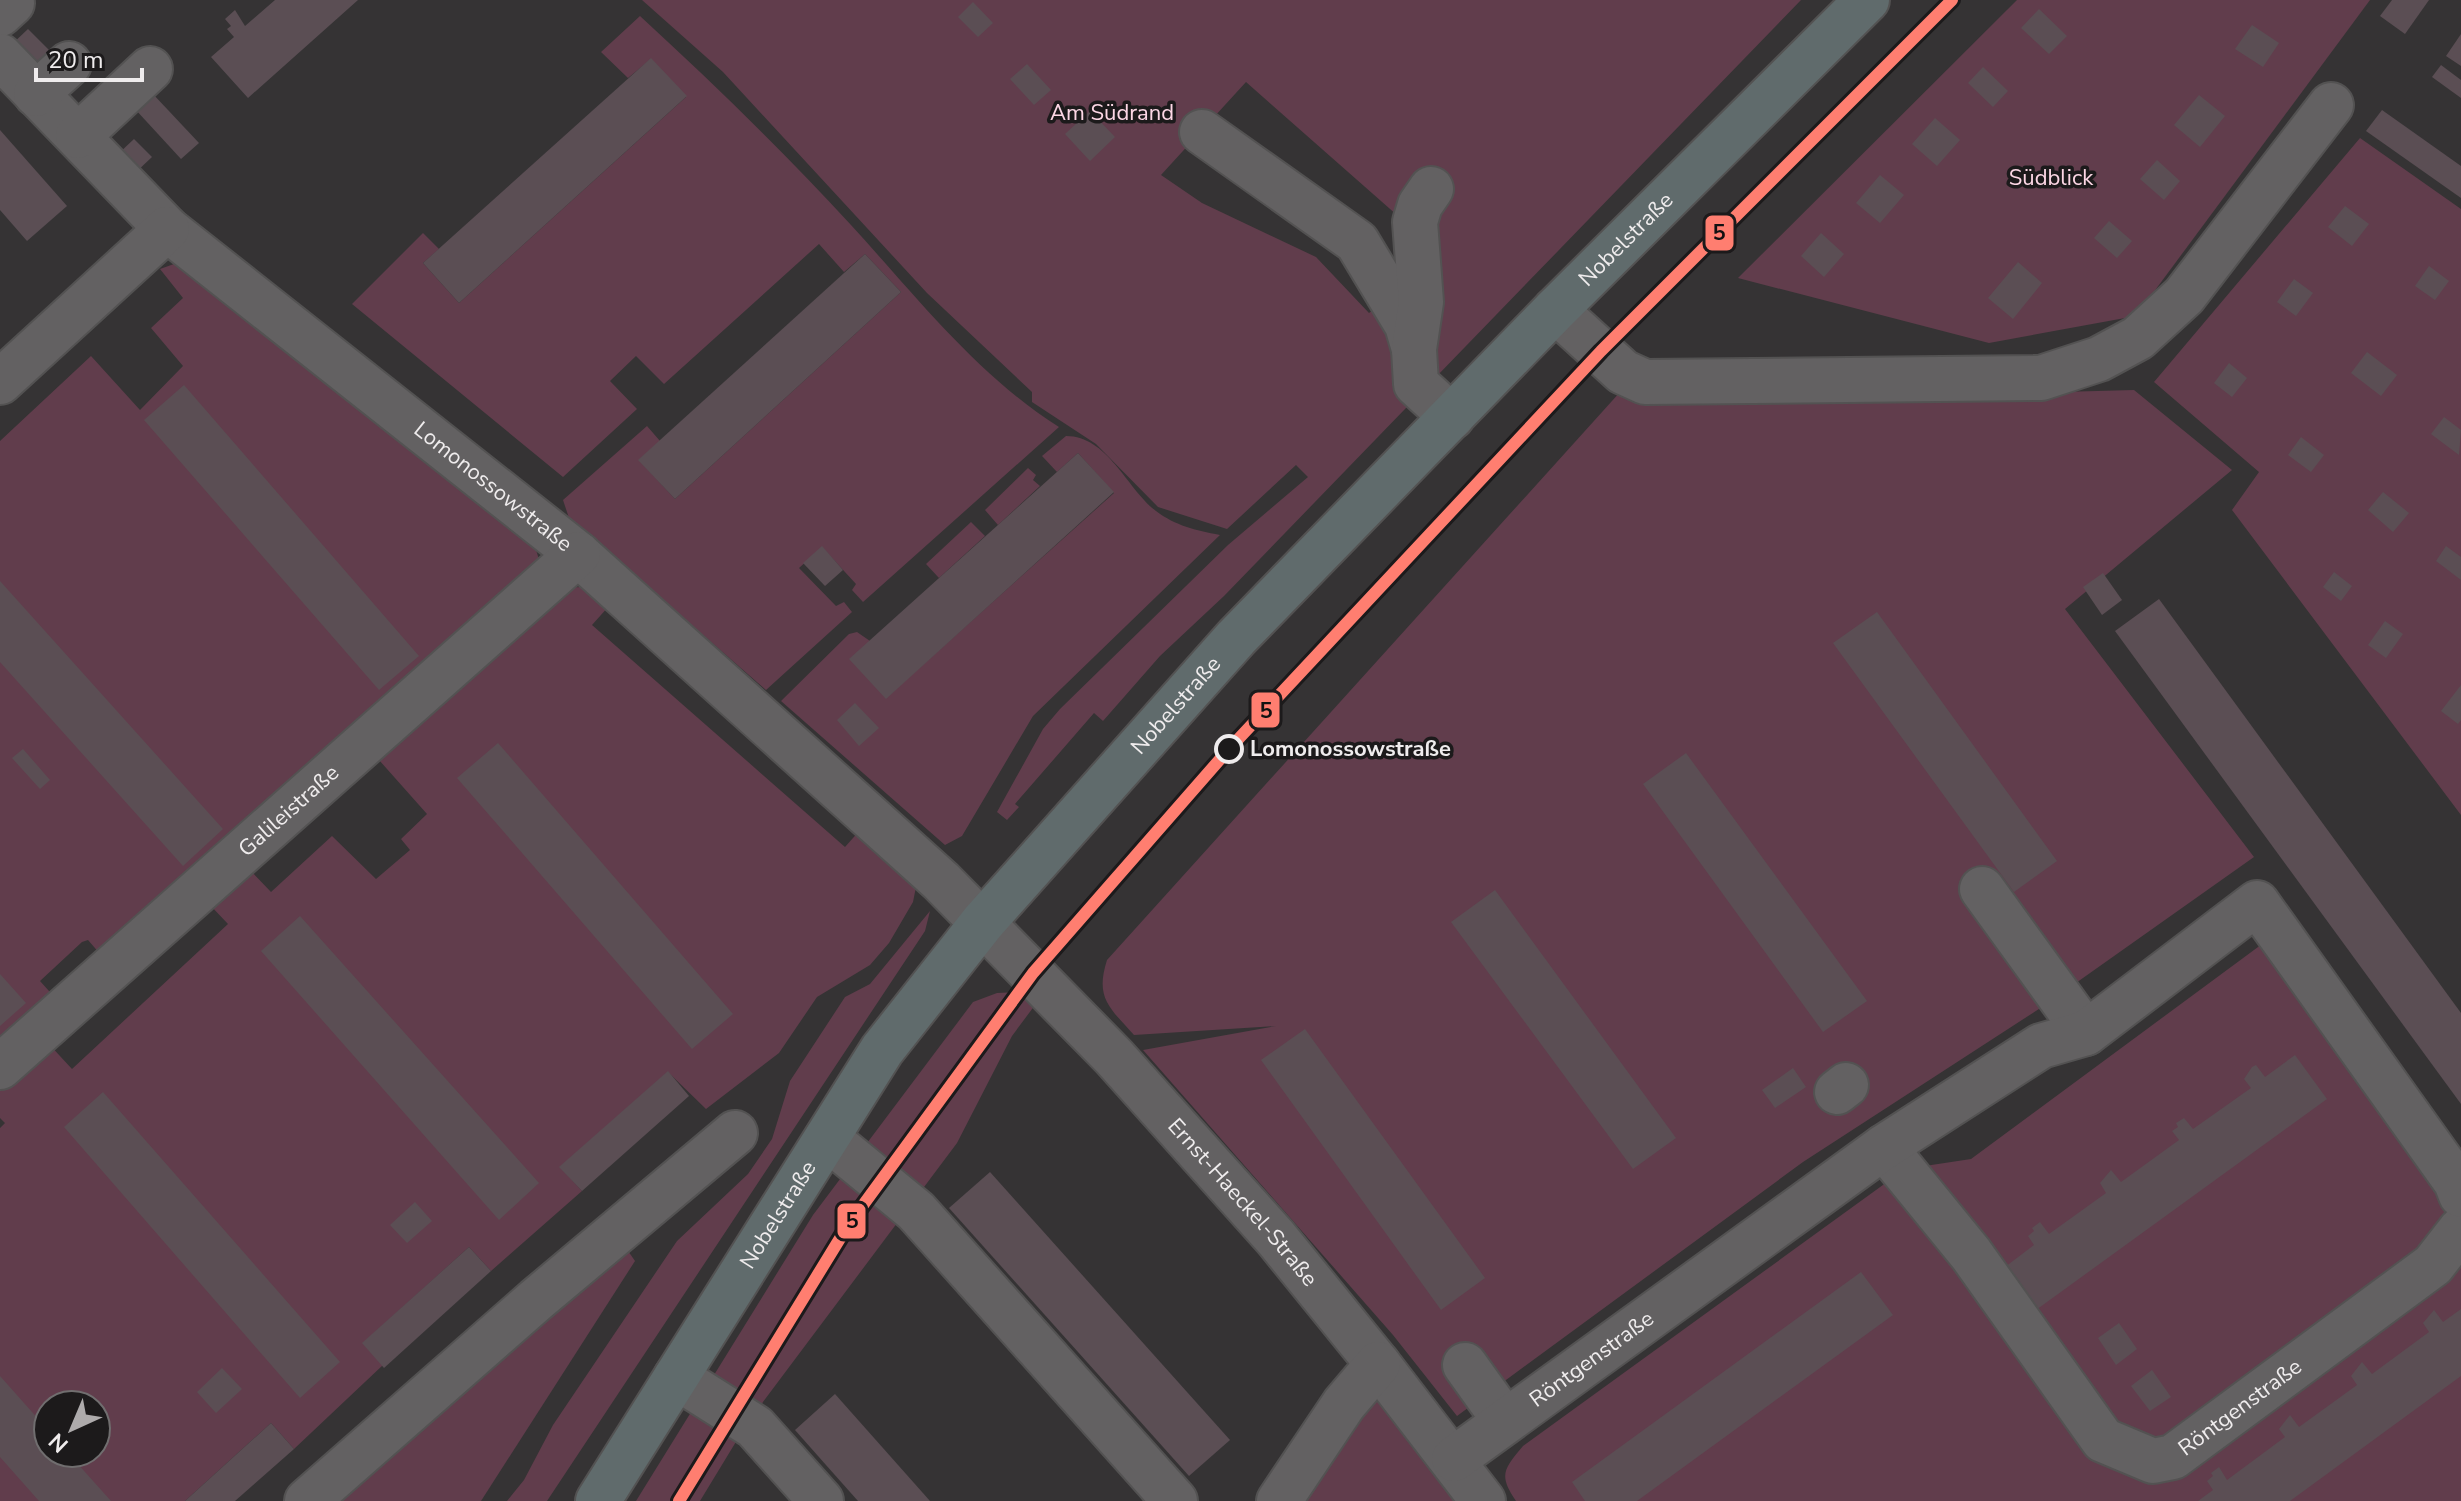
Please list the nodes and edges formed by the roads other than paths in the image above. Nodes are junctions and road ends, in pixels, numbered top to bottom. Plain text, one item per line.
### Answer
1 (1867, 0) edge
2 (0, 56) edge
3 (69, 64) dead end
4 (150, 69) dead end
5 (36, 94) junction
6 (2331, 105) dead end
7 (1202, 132) dead end
8 (78, 136) junction
9 (1431, 189) dead end
10 (167, 229) junction
11 (1555, 310) junction
12 (1414, 349) junction
13 (0, 382) edge
14 (1452, 417) junction
15 (578, 554) junction
16 (1982, 889) dead end
17 (983, 922) junction
18 (2086, 1033) junction
19 (0, 1067) edge
20 (735, 1133) dead end
21 (827, 1138) junction
22 (1884, 1147) junction
23 (2461, 1195) edge
24 (2461, 1229) edge
25 (1378, 1364) junction
26 (1465, 1365) dead end
27 (676, 1377) junction
28 (1505, 1421) junction
29 (1454, 1459) junction
30 (307, 1501) edge
31 (598, 1501) edge
32 (821, 1501) edge
33 (1175, 1501) edge
34 (1279, 1501) edge
35 (1483, 1501) edge

1 - 11 main road, Nobelstraße
2 - 5 street, Lomonossowstraße
3 - 5 street
4 - 8 street
5 - 8 street, Lomonossowstraße
6 - 11 street
7 - 12 street
8 - 10 street, Lomonossowstraße
9 - 12 street
10 - 13 street
10 - 15 street, Lomonossowstraße
11 - 14 main road, Nobelstraße
12 - 14 street
14 - 17 main road, Nobelstraße
15 - 17 street, Lomonossowstraße
15 - 19 street, Galileistraße
16 - 18 street
17 - 21 main road, Nobelstraße
17 - 25 street, Ernst-Haeckel-Straße
18 - 22 street, Röntgenstraße
18 - 23 street, Röntgenstraße
20 - 30 street
21 - 27 main road, Nobelstraße
21 - 33 street
22 - 24 street, Röntgenstraße
22 - 28 street, Röntgenstraße
25 - 29 street, Ernst-Haeckel-Straße
25 - 34 street
26 - 28 street
27 - 31 main road, Nobelstraße
27 - 32 street
28 - 29 street, Röntgenstraße
29 - 35 street, Ernst-Haeckel-Straße

